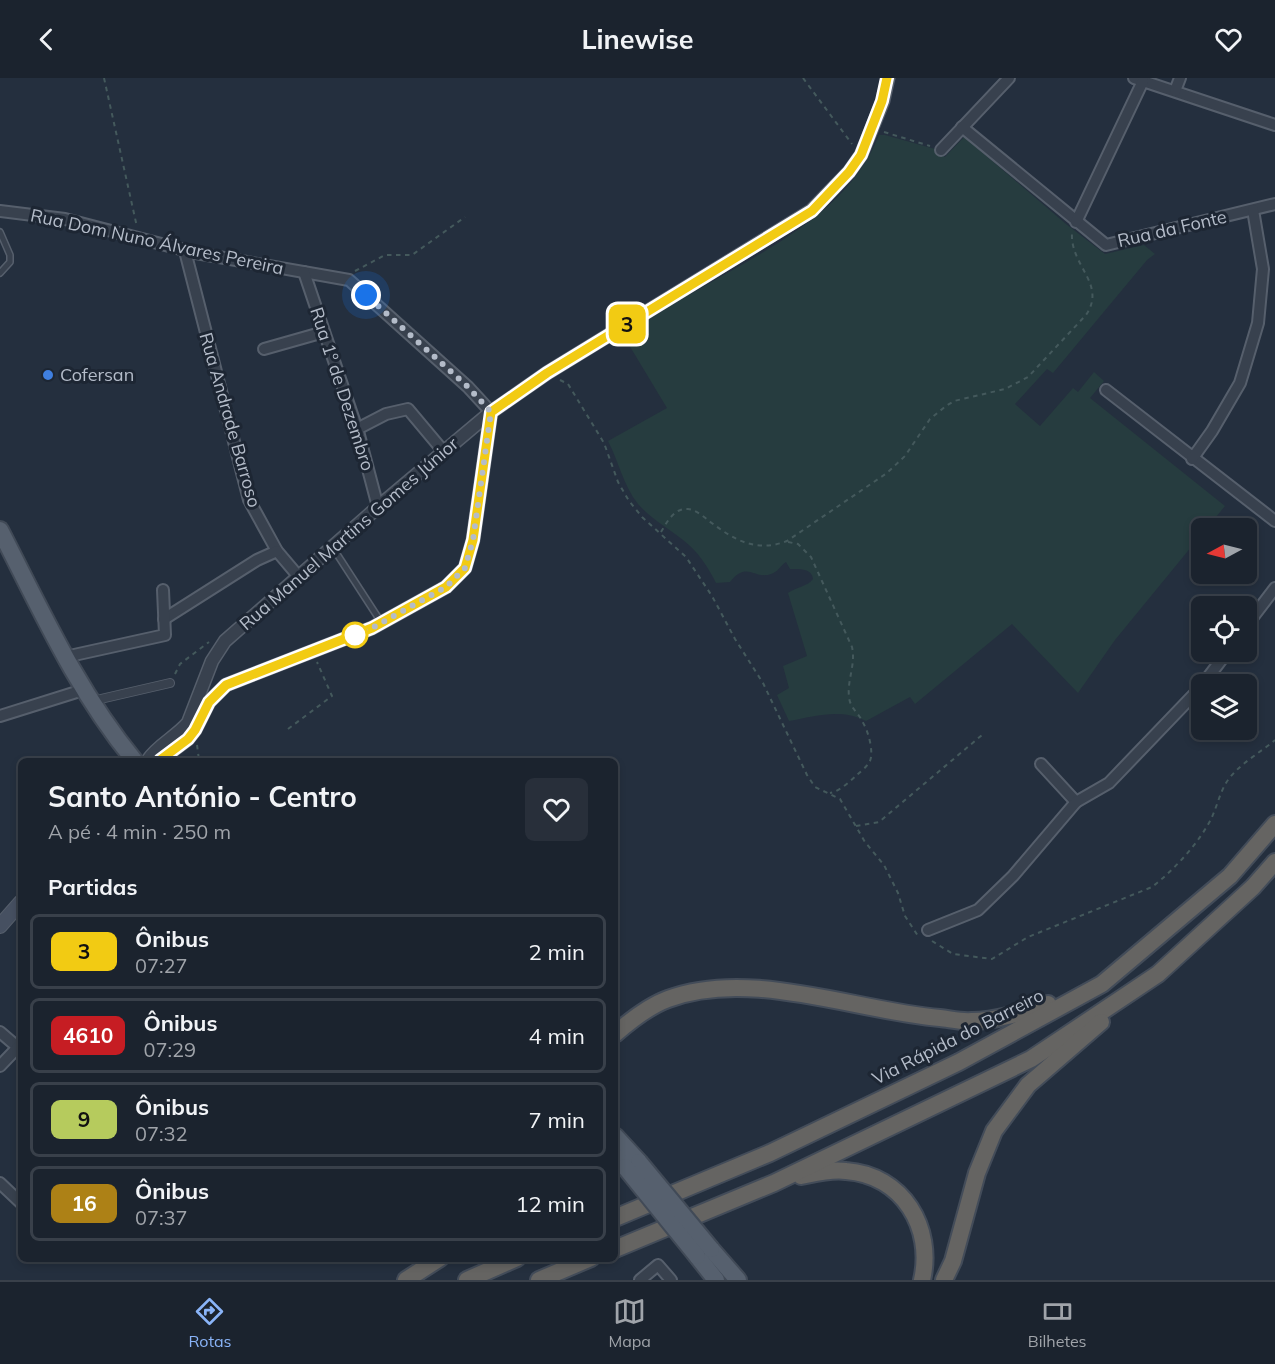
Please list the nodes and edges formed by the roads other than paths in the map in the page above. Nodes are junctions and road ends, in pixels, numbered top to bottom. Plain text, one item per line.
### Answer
1 (888, 78) edge
2 (1009, 78) edge
3 (1180, 78) edge
4 (1139, 79) edge
5 (1175, 91) junction
6 (1275, 125) edge
7 (962, 127) junction
8 (941, 150) road end
9 (1275, 204) edge
10 (1252, 210) junction
11 (0, 211) edge
12 (1076, 222) junction
13 (0, 232) edge
14 (185, 251) junction
15 (304, 272) junction
16 (0, 273) edge
17 (324, 332) junction
18 (264, 349) dead end
19 (1106, 390) dead end
20 (491, 412) junction
21 (357, 429) junction
22 (444, 452) junction
23 (1192, 459) junction
24 (378, 507) junction
25 (1275, 521) edge
26 (0, 530) edge
27 (333, 548) junction
28 (277, 550) junction
29 (299, 578) junction
30 (1275, 588) edge
31 (162, 590) dead end
32 (1257, 612) edge
33 (164, 619) junction
34 (381, 622) junction
35 (65, 657) junction
36 (1220, 662) edge
37 (209, 668) junction
38 (1210, 674) edge
39 (170, 683) dead end
40 (226, 685) junction
41 (87, 696) junction
42 (1191, 697) edge
43 (0, 716) edge
44 (132, 758) edge
45 (149, 758) edge
46 (163, 758) edge
47 (1041, 764) dead end
48 (1076, 802) junction
49 (1275, 824) edge
50 (1275, 862) edge
51 (18, 905) edge
52 (0, 926) edge
53 (927, 936) road end
54 (1158, 974) junction
55 (1102, 984) junction
56 (618, 1031) edge
57 (0, 1032) edge
58 (18, 1046) edge
59 (18, 1049) edge
60 (0, 1066) edge
61 (618, 1143) edge
62 (626, 1162) edge
63 (0, 1183) edge
64 (774, 1183) junction
65 (18, 1200) edge
66 (618, 1217) edge
67 (618, 1248) edge
68 (704, 1253) junction
69 (434, 1262) edge
70 (508, 1262) edge
71 (582, 1262) edge
72 (406, 1280) edge
73 (467, 1280) edge
74 (539, 1280) edge
75 (640, 1280) edge
76 (671, 1280) edge
77 (717, 1280) edge
78 (738, 1280) edge
79 (922, 1280) edge
80 (944, 1280) edge

1 - 20 street, Rua Manuel Martins Gomes Júnior
2 - 7 street
3 - 5 street
4 - 5 street
4 - 12 street
5 - 6 street
7 - 8 street
7 - 12 street
9 - 10 street, Rua da Fonte
10 - 12 street, Rua da Fonte
10 - 23 street
11 - 14 street, Rua Dom Nuno Álvares Pereira
13 - 16 lane
14 - 15 street, Rua Dom Nuno Álvares Pereira
14 - 28 street, Rua Andrade Barroso
15 - 17 street, Rua 1º de Dezembro
15 - 20 street, Rua Dom Nuno Álvares Pereira
17 - 18 street
17 - 21 street, Rua 1º de Dezembro
19 - 23 street
20 - 22 street, Rua Manuel Martins Gomes Júnior
20 - 34 street
21 - 22 street
21 - 24 street, Rua 1º de Dezembro
22 - 24 street, Rua Manuel Martins Gomes Júnior
23 - 25 street
24 - 27 street, Rua Manuel Martins Gomes Júnior
26 - 35 main road
27 - 29 street, Rua Manuel Martins Gomes Júnior
27 - 34 lane
28 - 29 street, Rua Andrade Barroso
28 - 33 street
29 - 37 street, Rua Manuel Martins Gomes Júnior
30 - 32 street
31 - 33 street
33 - 35 street
34 - 40 street
35 - 41 main road
36 - 38 street
37 - 40 street
37 - 45 street, Rua Manuel Martins Gomes Júnior
39 - 41 street
40 - 46 street
41 - 43 street
41 - 44 main road
42 - 48 street
47 - 48 street
48 - 53 street
49 - 55 highway, Via Rápida do Barreiro
50 - 54 highway
51 - 52 main road
54 - 64 highway
54 - 80 highway
55 - 56 highway
55 - 66 highway, Via Rápida do Barreiro
57 - 58 street
59 - 60 street
61 - 62 main road
62 - 68 main road, bridge
63 - 65 street
64 - 67 highway
64 - 79 highway
68 - 77 main road
68 - 78 main road
69 - 72 highway
70 - 73 highway
71 - 74 highway
75 - 76 street

